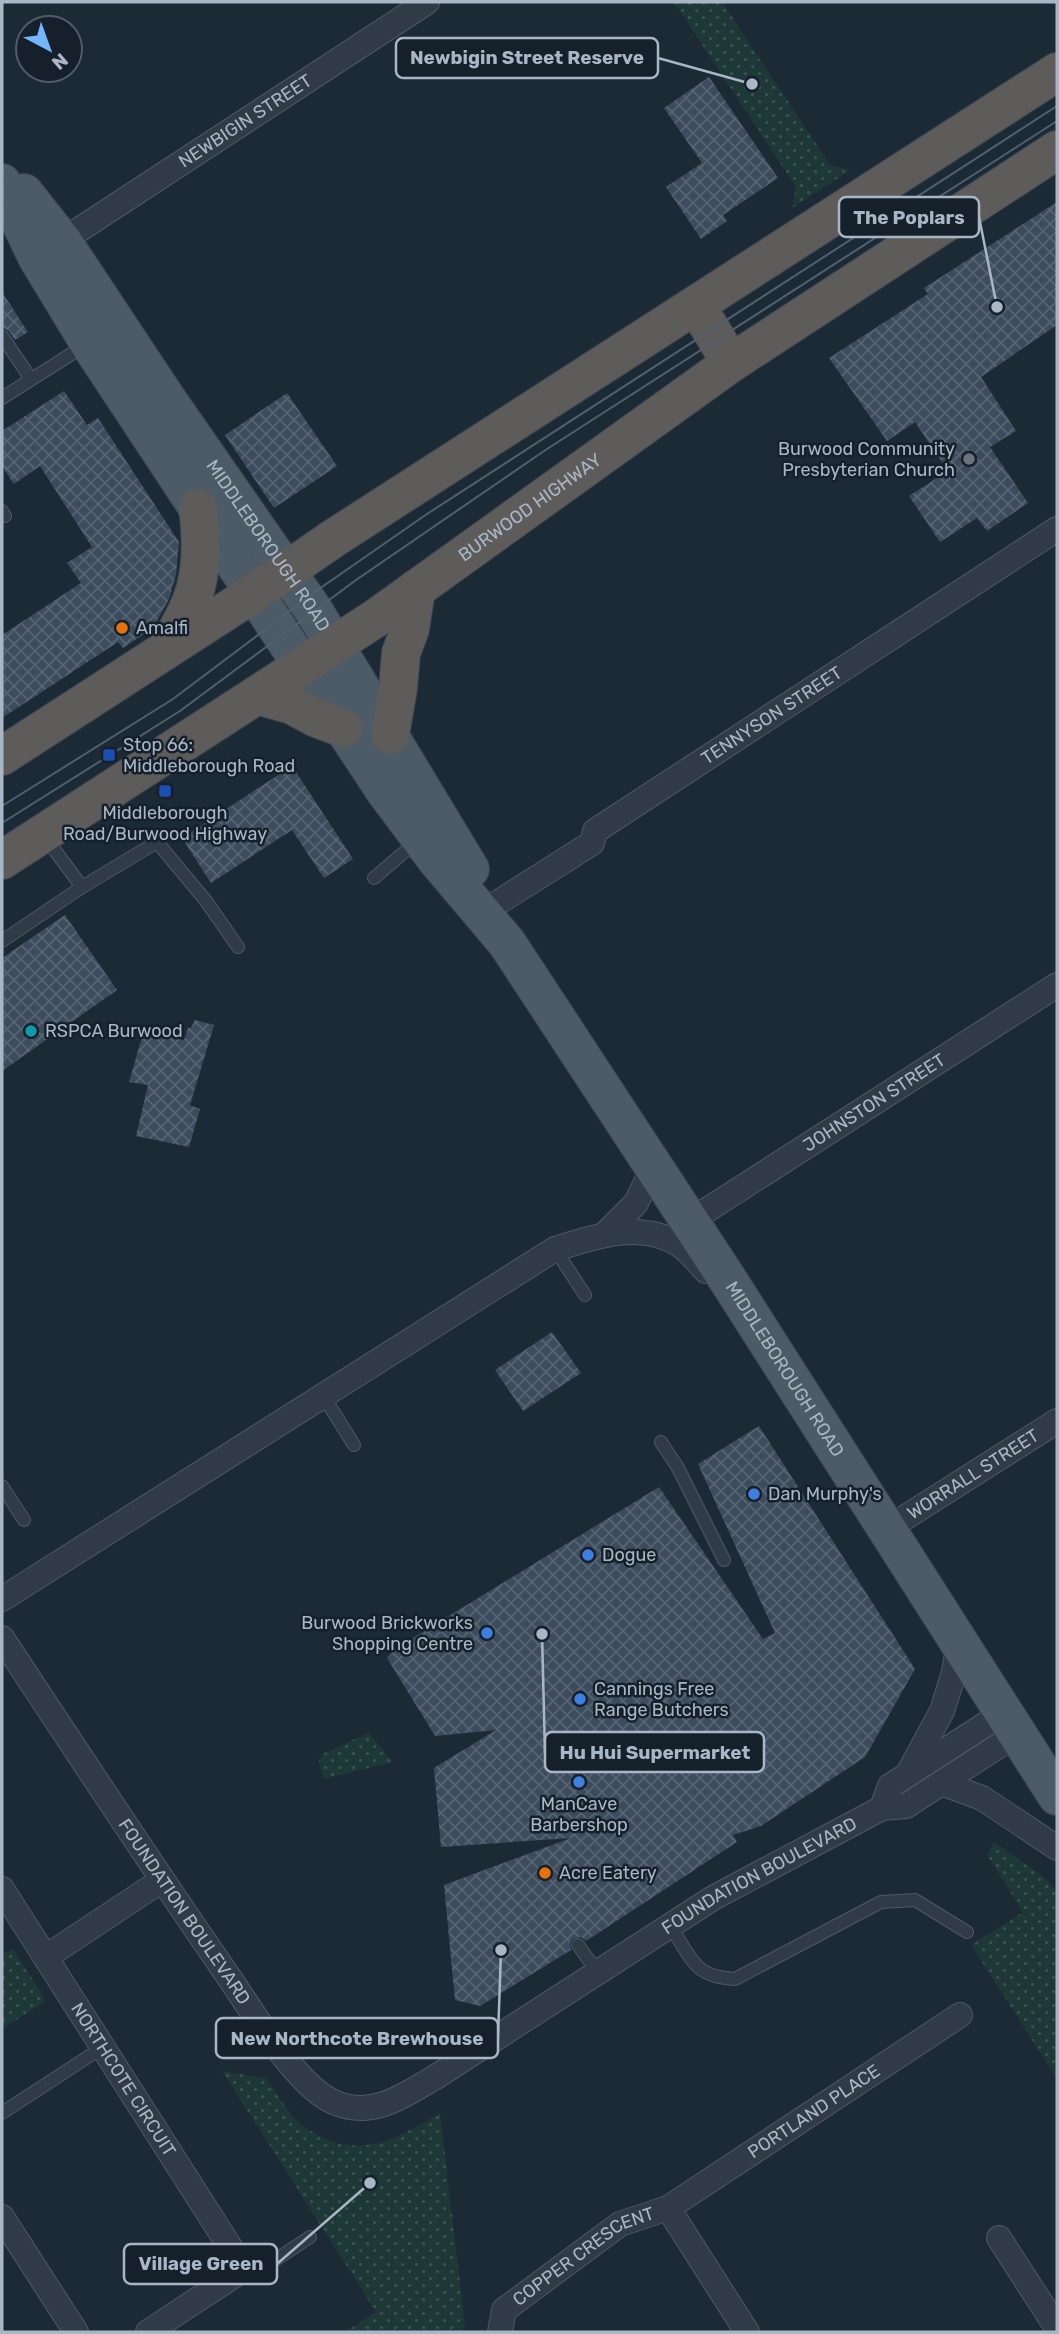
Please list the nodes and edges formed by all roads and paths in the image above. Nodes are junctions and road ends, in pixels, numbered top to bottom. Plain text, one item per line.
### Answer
1 (428, 2) edge
2 (1057, 72) edge
3 (1057, 150) edge
4 (2, 164) edge
5 (2, 183) edge
6 (62, 241) junction
7 (695, 305) junction
8 (103, 334) junction
9 (2, 337) edge
10 (6, 353) edge
11 (731, 363) junction
12 (31, 379) junction
13 (2, 398) edge
14 (198, 508) junction
15 (1057, 529) edge
16 (285, 572) junction
17 (416, 589) junction
18 (254, 593) junction
19 (167, 649) junction
20 (318, 655) junction
21 (257, 695) junction
22 (343, 728) junction
23 (390, 735) junction
24 (2, 756) edge
25 (43, 834) junction
26 (421, 838) junction
27 (2, 860) edge
28 (374, 878) dead end
29 (82, 887) junction
30 (491, 907) junction
31 (2, 941) edge
32 (507, 943) junction
33 (238, 947) dead end
34 (1057, 985) edge
35 (654, 1166) junction
36 (690, 1222) junction
37 (606, 1233) junction
38 (555, 1249) junction
39 (728, 1280) junction
40 (585, 1294) dead end
41 (324, 1397) junction
42 (1057, 1421) edge
43 (661, 1442) dead end
44 (354, 1445) dead end
45 (2, 1486) edge
46 (24, 1520) dead end
47 (887, 1528) junction
48 (724, 1560) dead end
49 (2, 1599) edge
50 (2, 1638) edge
51 (959, 1644) junction
52 (1010, 1724) junction
53 (909, 1772) junction
54 (944, 1784) junction
55 (1057, 1796) edge
56 (881, 1808) junction
57 (1057, 1848) edge
58 (162, 1880) junction
59 (2, 1889) edge
60 (670, 1926) junction
61 (967, 1932) dead end
62 (578, 1945) dead end
63 (47, 1957) junction
64 (598, 1973) junction
65 (960, 2015) dead end
66 (103, 2047) junction
67 (2, 2113) edge
68 (668, 2208) junction
69 (2, 2217) edge
70 (310, 2237) dead end
71 (999, 2238) dead end
72 (244, 2269) junction
73 (1057, 2328) edge
74 (76, 2332) edge
75 (148, 2332) edge
76 (500, 2332) edge
77 (747, 2332) edge

1 - 6 street, NEWBIGIN STREET
2 - 7 highway
3 - 11 highway, BURWOOD HIGHWAY
4 - 6 main road, MIDDLEBOROUGH ROAD
5 - 8 main road, MIDDLEBOROUGH ROAD
6 - 8 main road, MIDDLEBOROUGH ROAD
7 - 11 highway
7 - 16 highway
8 - 12 lane
8 - 14 main road, MIDDLEBOROUGH ROAD
8 - 16 main road, MIDDLEBOROUGH ROAD
9 - 10 lane
10 - 12 lane
11 - 17 highway, BURWOOD HIGHWAY
12 - 13 lane
14 - 18 main road, MIDDLEBOROUGH ROAD
14 - 19 highway
15 - 30 street, TENNYSON STREET
16 - 18 highway
16 - 20 main road, MIDDLEBOROUGH ROAD
17 - 20 highway, BURWOOD HIGHWAY
17 - 23 highway
18 - 19 highway
18 - 20 main road, MIDDLEBOROUGH ROAD
19 - 24 highway
20 - 21 highway, BURWOOD HIGHWAY
20 - 22 main road, MIDDLEBOROUGH ROAD
20 - 23 main road, MIDDLEBOROUGH ROAD
21 - 22 highway
21 - 25 highway, BURWOOD HIGHWAY
22 - 26 main road, MIDDLEBOROUGH ROAD
23 - 30 main road, MIDDLEBOROUGH ROAD
25 - 27 highway, BURWOOD HIGHWAY
25 - 29 lane
26 - 28 lane
26 - 32 main road, MIDDLEBOROUGH ROAD
29 - 31 lane
29 - 33 lane
30 - 32 main road, MIDDLEBOROUGH ROAD
32 - 35 main road, MIDDLEBOROUGH ROAD
34 - 36 street, JOHNSTON STREET
35 - 36 main road, MIDDLEBOROUGH ROAD
35 - 37 street
36 - 39 main road, MIDDLEBOROUGH ROAD
37 - 38 street
37 - 39 street
38 - 40 lane
38 - 41 street
39 - 47 main road, MIDDLEBOROUGH ROAD
41 - 44 lane
41 - 49 street
42 - 47 street, WORRALL STREET
43 - 48 lane
45 - 46 lane
47 - 51 main road, MIDDLEBOROUGH ROAD
50 - 58 street, FOUNDATION BOULEVARD
51 - 52 main road, MIDDLEBOROUGH ROAD
51 - 53 street, FOUNDATION BOULEVARD
52 - 53 street, FOUNDATION BOULEVARD
52 - 54 street, FOUNDATION BOULEVARD
52 - 55 main road, MIDDLEBOROUGH ROAD
53 - 56 street, FOUNDATION BOULEVARD
54 - 56 street, FOUNDATION BOULEVARD
54 - 57 street
56 - 60 street, FOUNDATION BOULEVARD
58 - 63 street
58 - 64 street, FOUNDATION BOULEVARD
59 - 63 street, NORTHCOTE CIRCUIT
60 - 61 lane
60 - 64 street, FOUNDATION BOULEVARD
62 - 64 lane
63 - 66 street, NORTHCOTE CIRCUIT
65 - 68 street, PORTLAND PLACE
66 - 67 lane
66 - 72 street, NORTHCOTE CIRCUIT
68 - 76 street, COPPER CRESCENT
68 - 77 street, COPPER CRESCENT
69 - 74 street
70 - 72 lane
71 - 73 street
72 - 75 street

